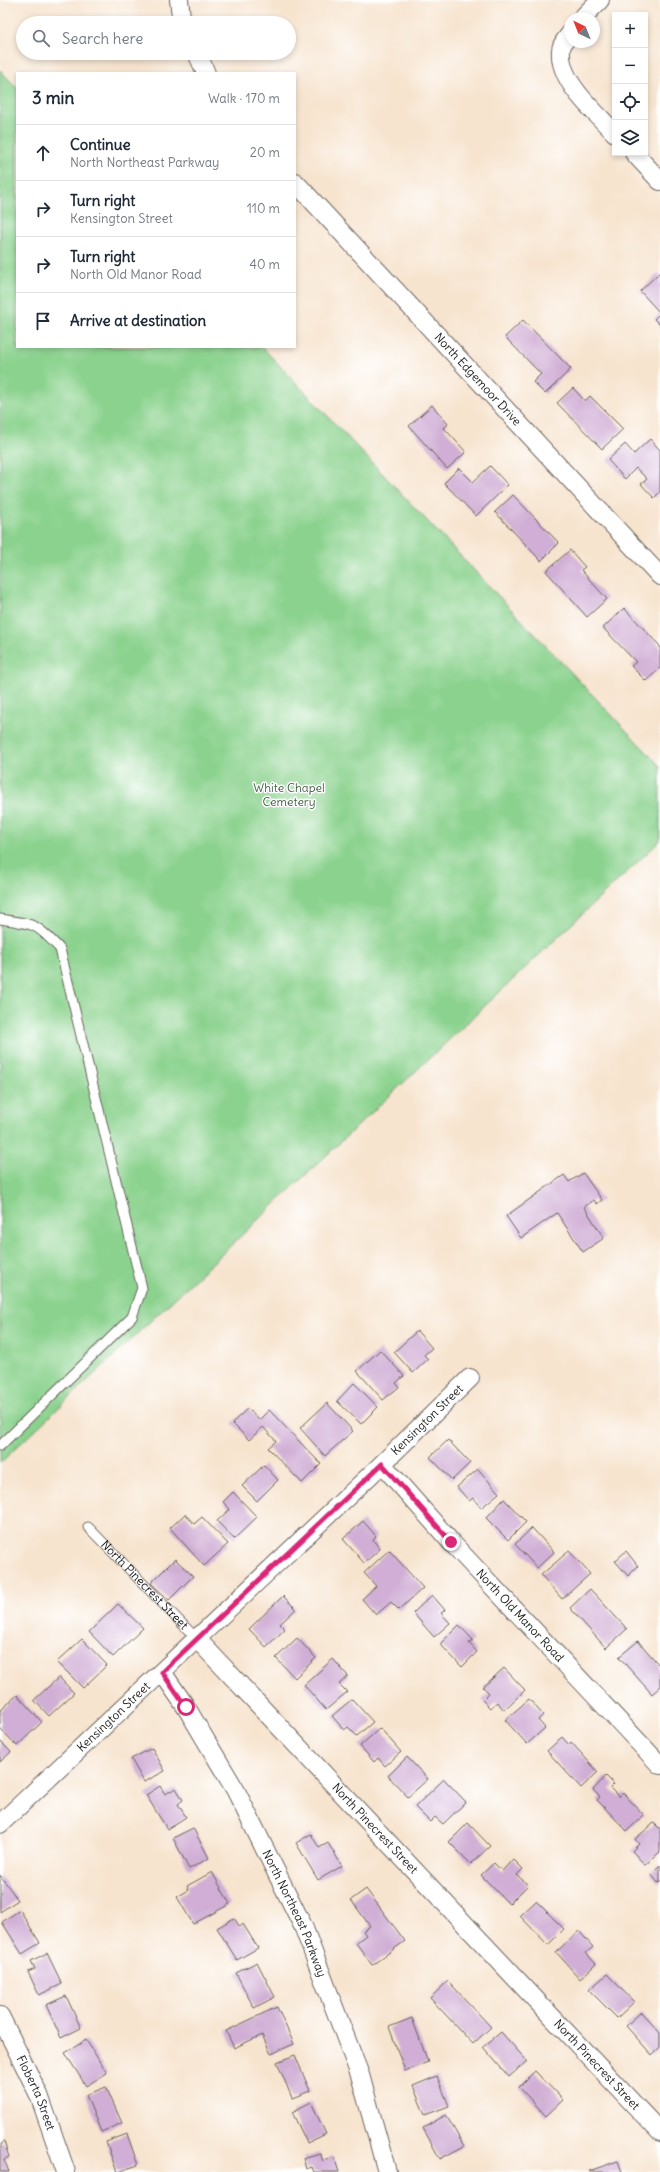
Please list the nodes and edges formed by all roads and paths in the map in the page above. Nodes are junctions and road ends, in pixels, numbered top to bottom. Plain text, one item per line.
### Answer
1 (179, 0) edge
2 (600, 0) edge
3 (588, 12) edge
4 (181, 16) edge
5 (564, 43) edge
6 (200, 60) edge
7 (206, 72) edge
8 (612, 130) edge
9 (637, 156) edge
10 (660, 181) edge
11 (296, 183) edge
12 (660, 576) edge
13 (0, 919) edge
14 (470, 1378) dead end
15 (0, 1446) edge
16 (382, 1464) junction
17 (88, 1528) dead end
18 (197, 1639) junction
19 (162, 1672) junction
20 (660, 1765) edge
21 (0, 1824) edge
22 (0, 2016) edge
23 (660, 2132) edge
24 (66, 2172) edge
25 (387, 2172) edge

1 - 4 street
2 - 3 street
5 - 8 street
6 - 7 street
9 - 10 street
11 - 12 street, North Edgemoor Drive
13 - 15 lane
14 - 16 street, Kensington Street
16 - 18 street, Kensington Street
16 - 20 street, North Old Manor Road
17 - 18 lane, North Pinecrest Street
18 - 19 street, Kensington Street
18 - 23 street, North Pinecrest Street
19 - 21 street, Kensington Street
19 - 25 street, North Northeast Parkway
22 - 24 street, Floberta Street

